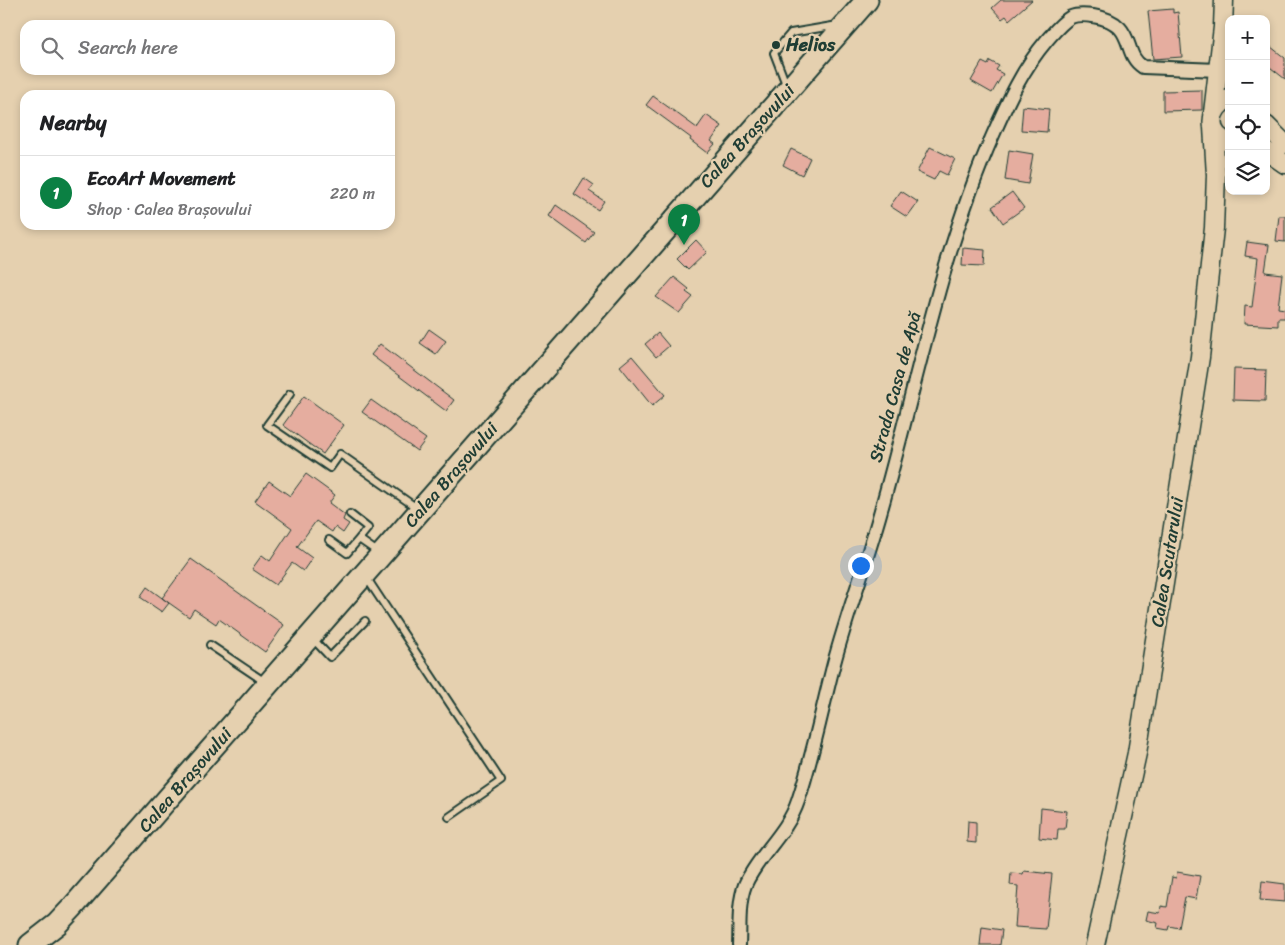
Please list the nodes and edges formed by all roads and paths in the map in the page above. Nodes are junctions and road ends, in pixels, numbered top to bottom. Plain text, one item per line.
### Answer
1 (867, 0) edge
2 (1224, 0) edge
3 (847, 23) junction
4 (1223, 64) edge
5 (788, 90) junction
6 (1225, 102) edge
7 (1213, 120) junction
8 (1270, 129) edge
9 (1225, 141) edge
10 (1285, 144) edge
11 (1228, 150) edge
12 (1270, 154) edge
13 (1285, 164) edge
14 (1216, 175) junction
15 (290, 394) dead end
16 (420, 510) junction
17 (350, 514) dead end
18 (359, 539) junction
19 (329, 540) dead end
20 (382, 555) junction
21 (365, 575) junction
22 (365, 620) dead end
23 (311, 636) junction
24 (210, 645) dead end
25 (268, 685) junction
26 (449, 817) dead end
27 (30, 945) edge
28 (739, 945) edge
29 (1095, 945) edge

1 - 3 highway, Calea Brașovului
2 - 4 main road, Calea Scutarului
3 - 5 highway, Calea Brașovului
3 - 5 lane
4 - 7 main road, Calea Scutarului
4 - 28 street, Strada Casa de Apă
5 - 16 highway, Calea Brașovului
6 - 7 main road
7 - 9 main road
7 - 14 main road, Calea Scutarului
8 - 10 main road
11 - 14 main road, Calea Scutarului
12 - 13 main road
14 - 29 main road, Calea Scutarului
15 - 16 lane
16 - 20 highway, Calea Brașovului
17 - 18 lane
18 - 19 lane
18 - 20 lane
20 - 21 highway, Calea Brașovului
21 - 23 highway, Calea Brașovului
21 - 26 lane
22 - 23 lane
23 - 25 highway, Calea Brașovului
24 - 25 lane
25 - 27 highway, Calea Brașovului

